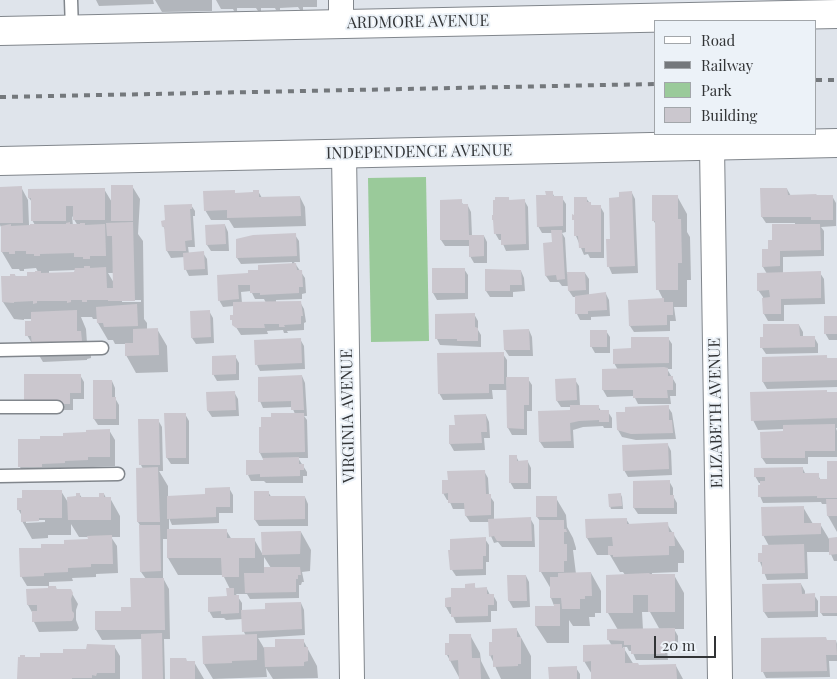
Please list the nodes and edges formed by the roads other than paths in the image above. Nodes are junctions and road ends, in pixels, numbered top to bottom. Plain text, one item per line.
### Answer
1 (71, 0) edge
2 (719, 8) edge
3 (341, 12) edge
4 (837, 14) edge
5 (72, 30) junction
6 (0, 31) edge
7 (837, 144) edge
8 (712, 146) junction
9 (344, 154) junction
10 (0, 161) edge
11 (102, 348) dead end
12 (0, 350) edge
13 (0, 407) edge
14 (57, 407) dead end
15 (118, 474) dead end
16 (0, 476) edge
17 (352, 679) edge
18 (720, 679) edge

1 - 5 lane
2 - 3 street, ARDMORE AVENUE
2 - 4 street, ARDMORE AVENUE
3 - 5 street, ARDMORE AVENUE
5 - 6 street, ARDMORE AVENUE
7 - 8 street, INDEPENDENCE AVENUE
8 - 9 street, INDEPENDENCE AVENUE
8 - 18 street, ELIZABETH AVENUE
9 - 10 street, INDEPENDENCE AVENUE
9 - 17 street, VIRGINIA AVENUE
11 - 12 lane
13 - 14 lane
15 - 16 lane

